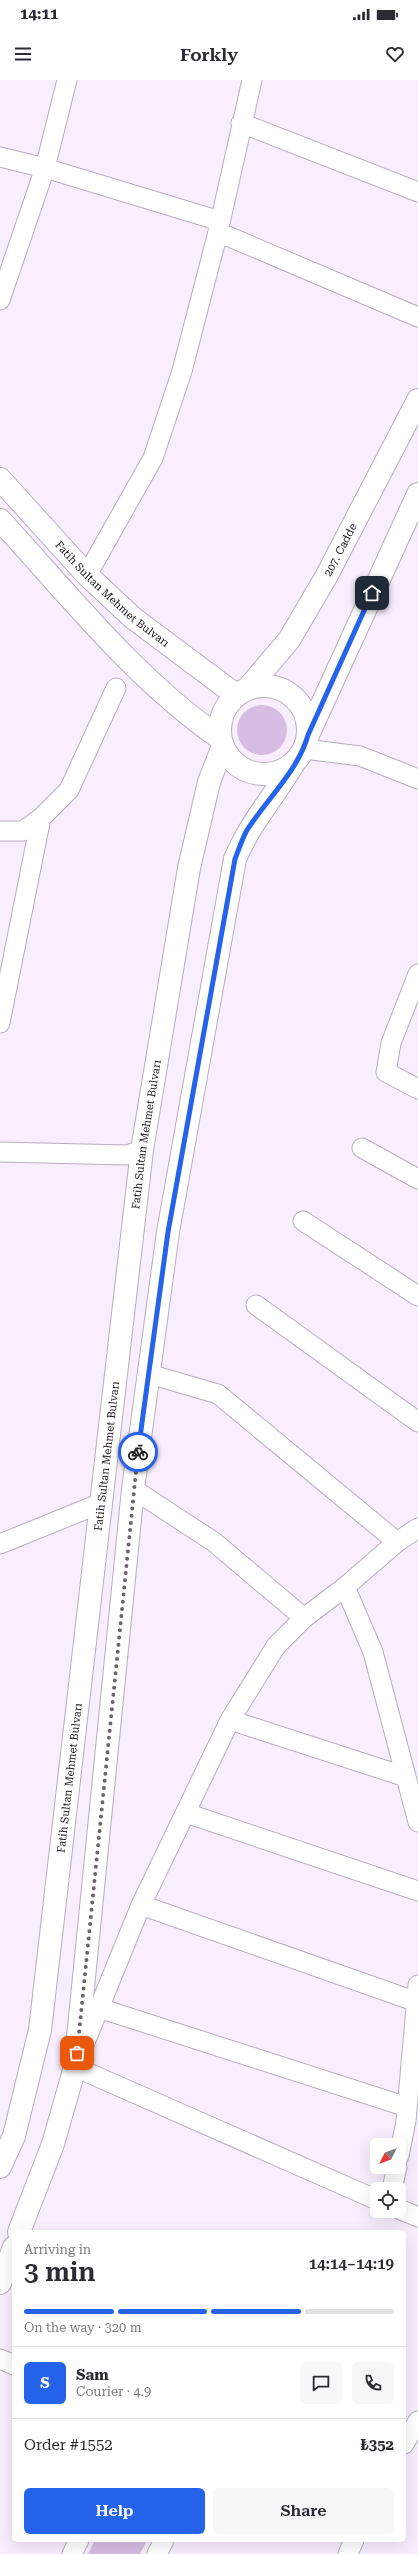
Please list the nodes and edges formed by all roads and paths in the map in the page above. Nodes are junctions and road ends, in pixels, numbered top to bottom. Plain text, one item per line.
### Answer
1 (67, 80) edge
2 (252, 80) edge
3 (241, 123) junction
4 (0, 157) edge
5 (45, 168) junction
6 (418, 192) edge
7 (219, 227) junction
8 (5, 267) edge
9 (0, 300) edge
10 (418, 317) edge
11 (418, 400) edge
12 (0, 479) edge
13 (418, 494) edge
14 (0, 520) edge
15 (87, 575) junction
16 (116, 688) dead end
17 (242, 692) junction
18 (221, 742) junction
19 (302, 748) junction
20 (418, 779) edge
21 (41, 818) junction
22 (0, 831) edge
23 (418, 974) edge
24 (0, 1023) edge
25 (418, 1090) edge
26 (362, 1148) dead end
27 (142, 1150) junction
28 (0, 1152) edge
29 (418, 1179) edge
30 (303, 1221) dead end
31 (418, 1296) edge
32 (256, 1305) dead end
33 (149, 1374) junction
34 (418, 1422) edge
35 (133, 1489) junction
36 (100, 1503) junction
37 (418, 1528) edge
38 (397, 1542) junction
39 (0, 1544) edge
40 (345, 1587) junction
41 (304, 1618) junction
42 (230, 1720) junction
43 (406, 1777) junction
44 (186, 1813) junction
45 (418, 1822) edge
46 (418, 1891) edge
47 (141, 1905) junction
48 (417, 1994) edge
49 (99, 2008) junction
50 (75, 2067) junction
51 (408, 2107) junction
52 (402, 2138) edge
53 (0, 2167) edge
54 (370, 2197) edge
55 (406, 2212) edge
56 (418, 2217) edge
57 (21, 2230) edge
58 (12, 2255) edge
59 (5, 2282) edge
60 (0, 2359) edge
61 (12, 2364) edge
62 (418, 2421) edge
63 (406, 2441) edge
64 (78, 2542) edge
65 (163, 2542) edge
66 (353, 2542) edge
67 (72, 2554) edge
68 (157, 2554) edge
69 (348, 2554) edge

1 - 5 street
2 - 3 street
3 - 6 street
3 - 7 street
4 - 5 street
5 - 7 street
5 - 8 street
7 - 10 street
7 - 15 street
8 - 9 street
11 - 17 main road, 207. Cadde
12 - 15 main road, Fatih Sultan Mehmet Bulvarı
13 - 19 main road
14 - 18 main road
15 - 17 main road, Fatih Sultan Mehmet Bulvarı
16 - 21 street
17 - 18 main road
17 - 19 main road
18 - 19 main road
18 - 27 main road, Fatih Sultan Mehmet Bulvarı
19 - 20 street
19 - 33 main road
21 - 22 street
21 - 24 street
23 - 25 street
26 - 29 street
27 - 28 street
27 - 36 main road, Fatih Sultan Mehmet Bulvarı
30 - 31 street
32 - 34 street
33 - 35 main road
33 - 38 street
35 - 41 street
35 - 50 main road
36 - 39 street
36 - 53 main road, Fatih Sultan Mehmet Bulvarı
37 - 38 street
38 - 40 street
40 - 41 street
40 - 43 street
41 - 42 street
42 - 43 street
42 - 44 street
43 - 45 street
44 - 46 street
44 - 47 street
47 - 48 street
47 - 49 street
48 - 51 street
49 - 50 street
49 - 51 street
50 - 54 street
50 - 57 main road
51 - 52 street
55 - 56 street
58 - 59 main road
60 - 61 street
62 - 63 street
64 - 67 street
65 - 68 street
66 - 69 street

